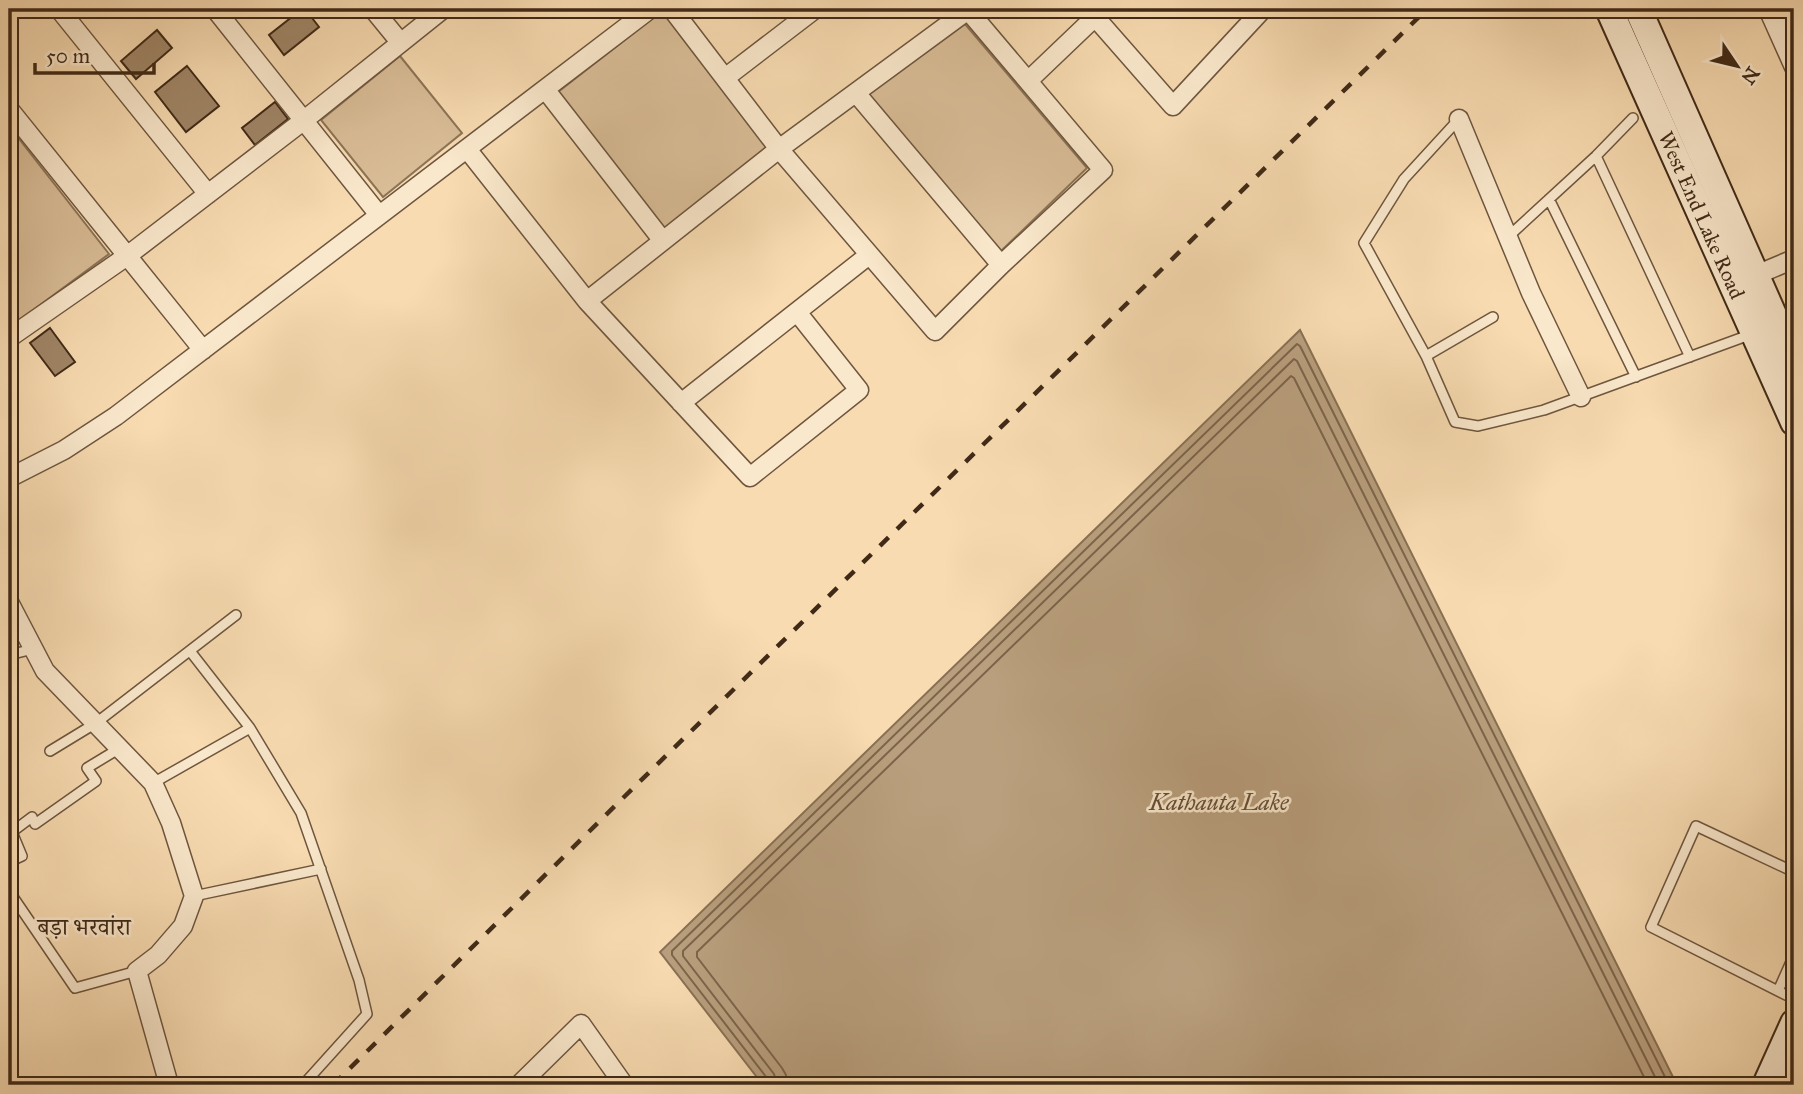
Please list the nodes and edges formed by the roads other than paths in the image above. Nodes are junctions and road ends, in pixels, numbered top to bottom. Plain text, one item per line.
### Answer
1 (59, 9) edge
2 (215, 9) edge
3 (373, 9) edge
4 (443, 9) edge
5 (650, 9) edge
6 (672, 9) edge
7 (815, 9) edge
8 (968, 9) edge
9 (1609, 9) edge
10 (1638, 9) edge
11 (1768, 9) edge
12 (1091, 13) edge
13 (1252, 13) edge
14 (1794, 18) edge
15 (1776, 26) junction
16 (400, 42) junction
17 (1794, 67) edge
18 (725, 78) junction
19 (1028, 80) junction
20 (545, 89) junction
21 (856, 93) junction
22 (9, 109) edge
23 (1633, 118) dead end
24 (1460, 119) joint
25 (303, 121) junction
26 (467, 149) junction
27 (779, 149) junction
28 (1596, 156) junction
29 (208, 194) junction
30 (1549, 199) junction
31 (379, 215) junction
32 (1510, 235) dead end
33 (663, 241) junction
34 (869, 255) junction
35 (127, 256) junction
36 (1794, 259) edge
37 (1001, 265) junction
38 (1756, 275) junction
39 (586, 302) junction
40 (797, 312) junction
41 (1493, 317) dead end
42 (1754, 334) junction
43 (9, 338) edge
44 (203, 350) junction
45 (1426, 356) junction
46 (1690, 357) junction
47 (1794, 362) edge
48 (1636, 377) junction
49 (1581, 397) junction
50 (681, 403) junction
51 (1794, 422) edge
52 (9, 478) edge
53 (9, 602) edge
54 (236, 615) dead end
55 (33, 649) junction
56 (190, 651) junction
57 (9, 655) edge
58 (96, 723) junction
59 (250, 728) junction
60 (120, 748) junction
61 (50, 751) dead end
62 (153, 783) junction
63 (9, 862) edge
64 (321, 869) junction
65 (1794, 872) edge
66 (9, 891) edge
67 (194, 896) junction
68 (1794, 955) edge
69 (136, 971) junction
70 (1778, 991) junction
71 (1794, 999) edge
72 (1794, 1023) edge
73 (9, 1077) edge
74 (11, 1085) edge
75 (169, 1085) edge
76 (303, 1085) edge
77 (519, 1085) edge
78 (624, 1085) edge
79 (1766, 1085) edge

1 - 29 street
2 - 25 street
3 - 16 street
4 - 16 street
5 - 20 street
6 - 18 street
7 - 18 street
8 - 19 street
8 - 21 street
9 - 42 street, West End Lake Road
10 - 38 street, West End Lake Road
11 - 15 street
12 - 13 street
12 - 19 street
14 - 15 street
15 - 17 street
16 - 25 street
18 - 27 street
19 - 37 street
20 - 26 street
20 - 33 street
21 - 27 street
21 - 37 street
22 - 35 street
23 - 28 lane
24 - 45 lane
24 - 49 street
25 - 29 street
25 - 31 street
26 - 31 street
26 - 39 street
27 - 33 street
27 - 34 street
28 - 30 lane
28 - 46 lane
29 - 35 street
30 - 32 lane
30 - 48 lane
31 - 44 street
33 - 39 street
34 - 37 street
34 - 40 street
35 - 43 street
35 - 44 street
36 - 38 street
38 - 47 street, West End Lake Road
39 - 50 street
40 - 50 street
40 - 50 street
41 - 45 lane
42 - 46 lane
42 - 51 street, West End Lake Road
44 - 52 street
45 - 49 lane
46 - 48 lane
48 - 49 lane
53 - 55 street
54 - 56 lane
55 - 57 lane
55 - 58 street
56 - 58 lane
56 - 59 lane
58 - 60 street
58 - 61 lane
59 - 62 lane
59 - 64 lane
60 - 62 street
60 - 63 lane
62 - 67 street
64 - 67 lane
64 - 76 lane
65 - 70 lane
66 - 69 lane
67 - 69 street
68 - 70 lane
69 - 75 street
70 - 71 lane
72 - 79 street
73 - 74 lane
77 - 78 street

